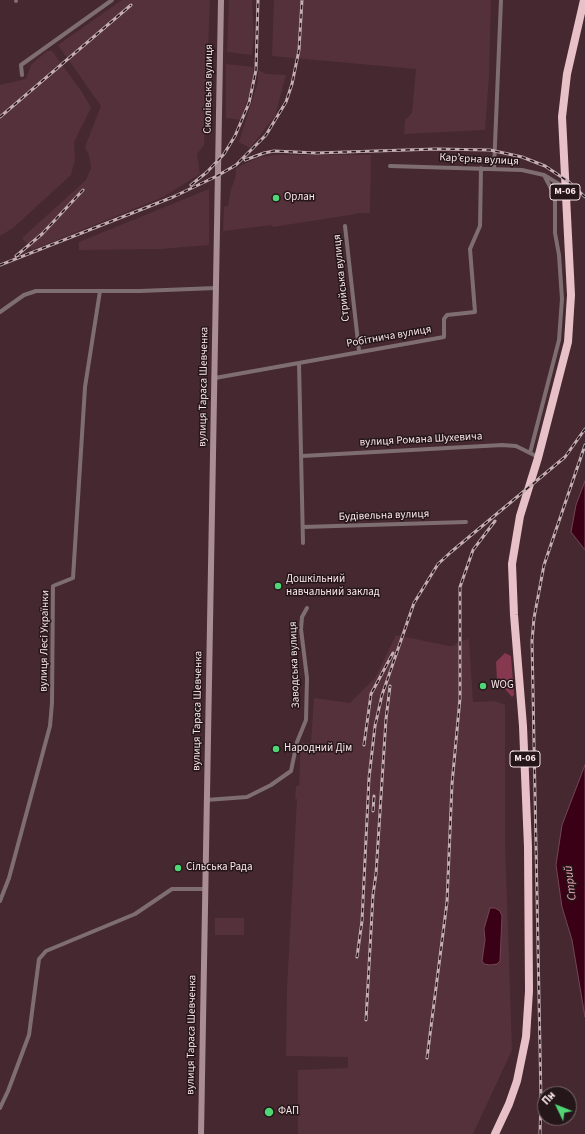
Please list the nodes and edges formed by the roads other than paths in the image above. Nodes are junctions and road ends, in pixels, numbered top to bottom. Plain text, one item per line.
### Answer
1 (112, 0) edge
2 (221, 0) edge
3 (501, 0) edge
4 (583, 0) edge
5 (22, 75) dead end
6 (390, 166) dead end
7 (482, 168) junction
8 (494, 168) junction
9 (544, 175) junction
10 (217, 179) joint
11 (564, 187) junction
12 (345, 226) dead end
13 (216, 288) junction
14 (100, 291) junction
15 (0, 312) edge
16 (359, 351) junction
17 (299, 363) junction
18 (214, 378) junction
19 (530, 453) junction
20 (302, 456) junction
21 (538, 458) junction
22 (466, 522) dead end
23 (303, 527) junction
24 (303, 543) dead end
25 (307, 608) dead end
26 (206, 800) junction
27 (204, 889) junction
28 (0, 901) edge
29 (0, 1108) edge
30 (201, 1134) edge
31 (495, 1134) edge

1 - 5 street
2 - 10 street, Сколівська вулиця
3 - 8 street
4 - 11 highway, М-06
6 - 7 street, Карʼєрна вулиця
7 - 8 street, Карʼєрна вулиця
7 - 16 street, Робітнича вулиця
8 - 9 street, Карʼєрна вулиця
9 - 11 street, Карʼєрна вулиця
9 - 19 street
10 - 13 street, вулиця Тараса Шевченка
11 - 21 highway, М-06
12 - 16 street, Стрийська вулиця
13 - 14 street
13 - 18 street, вулиця Тараса Шевченка
14 - 15 street
14 - 28 street, вулиця Лесі Українки
16 - 17 street, Робітнича вулиця
17 - 18 street, Робітнича вулиця
17 - 20 street
18 - 26 street, вулиця Тараса Шевченка
19 - 20 street, вулиця Романа Шухевича
19 - 21 street, вулиця Романа Шухевича
20 - 23 street
21 - 31 highway, М-06
22 - 23 street, Будівельна вулиця
23 - 24 street
25 - 26 street, Заводська вулиця
26 - 27 street, вулиця Тараса Шевченка
27 - 29 street
27 - 30 street, вулиця Тараса Шевченка

